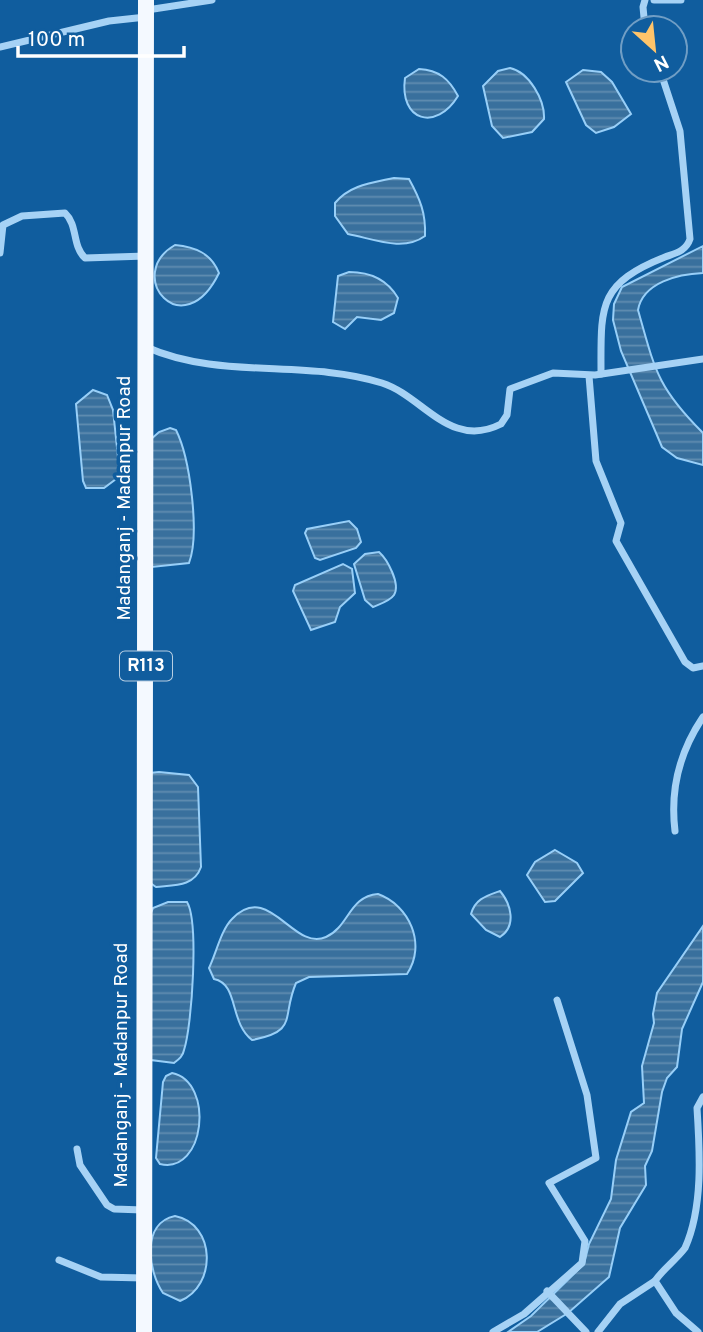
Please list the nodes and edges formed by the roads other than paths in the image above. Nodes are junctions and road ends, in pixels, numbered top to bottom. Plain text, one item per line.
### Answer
1 (212, 0) edge
2 (654, 0) edge
3 (681, 0) edge
4 (146, 9) edge
5 (0, 47) edge
6 (666, 84) edge
7 (0, 253) edge
8 (146, 256) junction
9 (145, 347) junction
10 (703, 359) edge
11 (601, 374) junction
12 (589, 376) junction
13 (703, 666) edge
14 (703, 717) edge
15 (675, 831) dead end
16 (557, 1000) dead end
17 (703, 1097) edge
18 (77, 1149) dead end
19 (143, 1210) junction
20 (59, 1260) dead end
21 (143, 1278) junction
22 (654, 1281) junction
23 (547, 1292) junction
24 (144, 1332) edge
25 (494, 1332) edge
26 (586, 1332) edge
27 (598, 1332) edge
28 (698, 1332) edge

1 - 4 street
2 - 3 street
4 - 5 street
4 - 8 main road, Madanganj - Madanpur Road / R113
6 - 11 street
7 - 8 street
8 - 9 main road, Madanganj - Madanpur Road / R113
9 - 12 street
9 - 19 main road, Madanganj - Madanpur Road / R113
10 - 11 street
11 - 12 street
12 - 13 street
14 - 15 street
16 - 23 street
17 - 22 street
18 - 19 street
19 - 21 main road, Madanganj - Madanpur Road / R113
20 - 21 street
21 - 24 main road, Madanganj - Madanpur Road / R113
22 - 27 street
22 - 28 street
23 - 25 street
23 - 26 street

